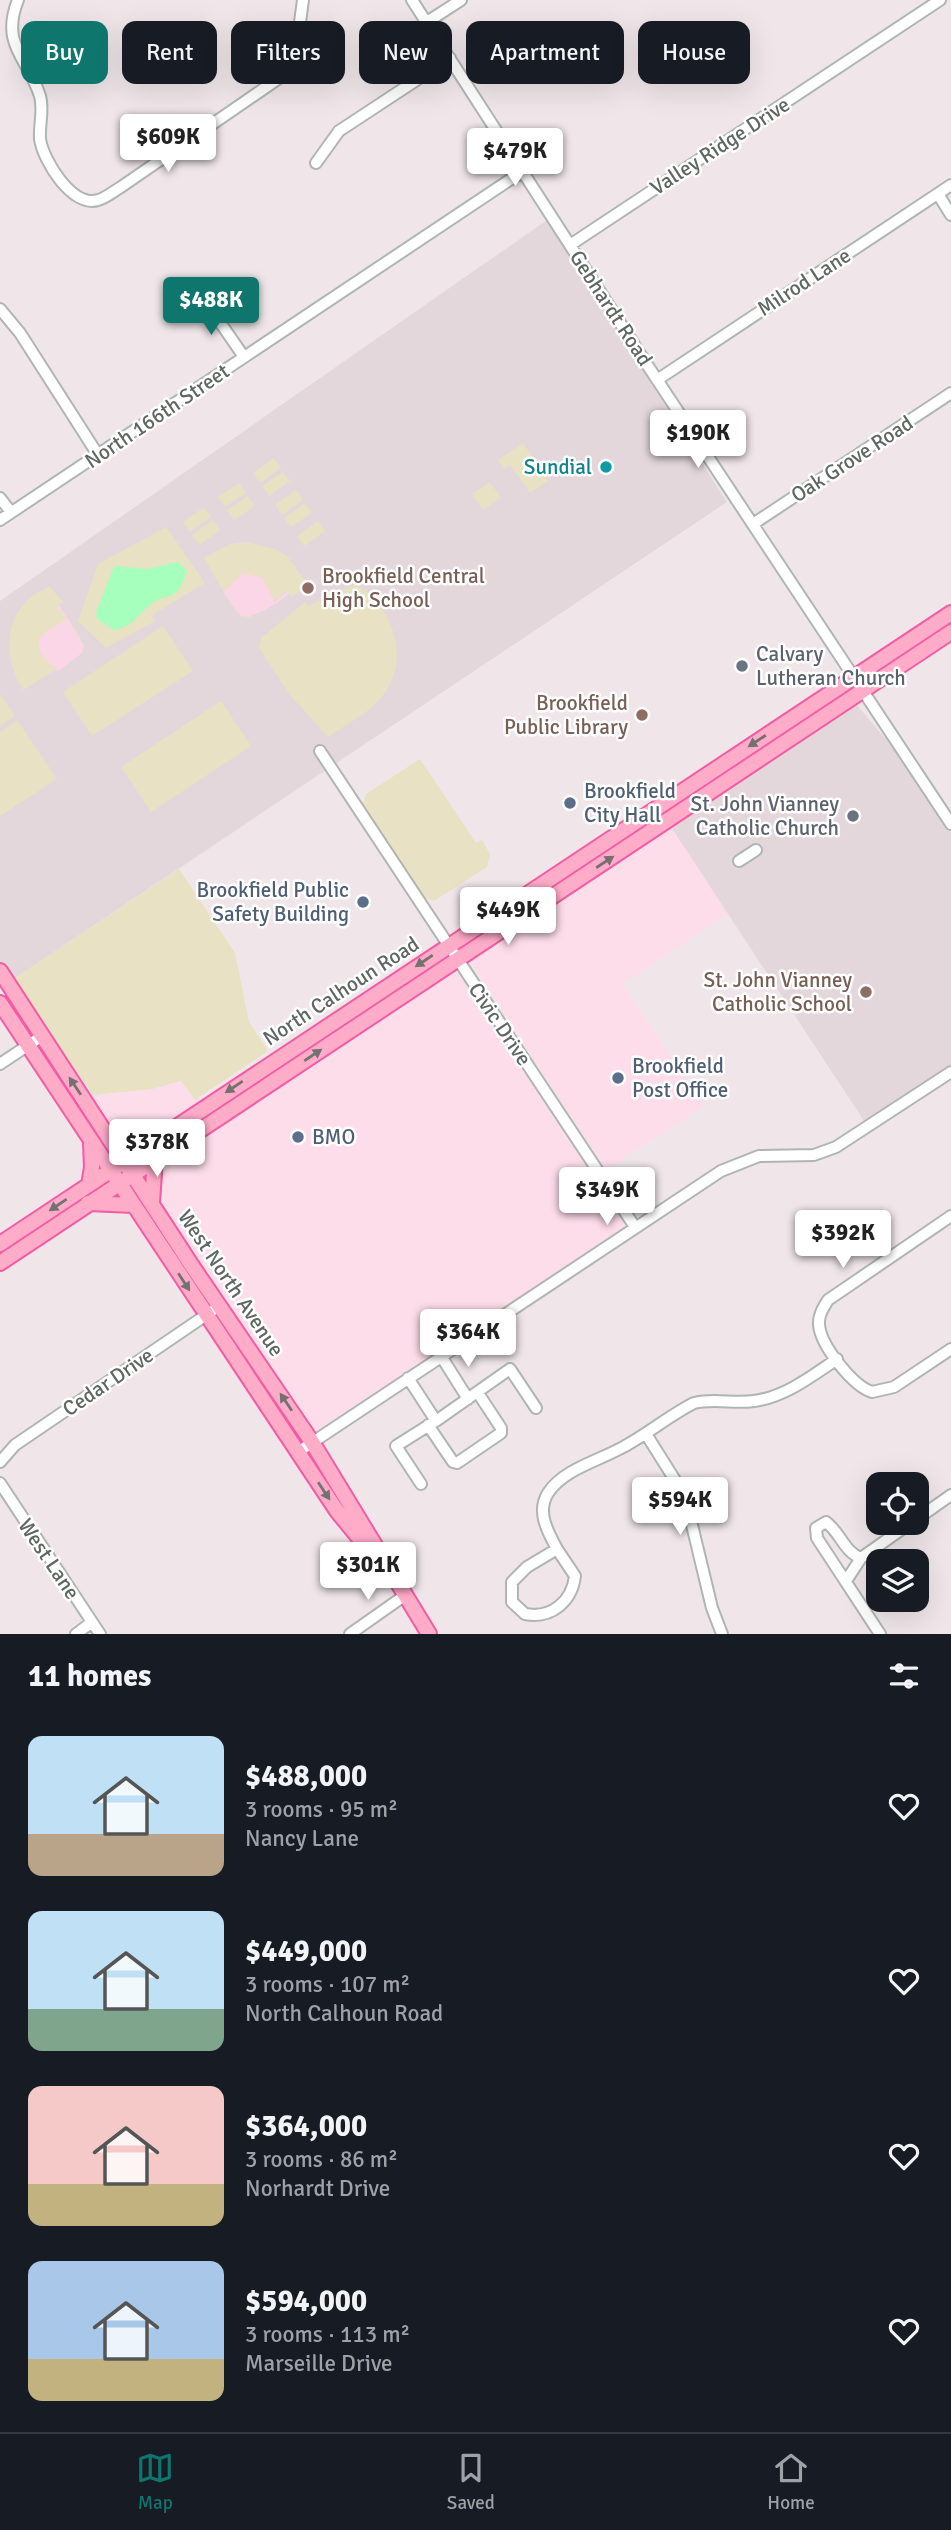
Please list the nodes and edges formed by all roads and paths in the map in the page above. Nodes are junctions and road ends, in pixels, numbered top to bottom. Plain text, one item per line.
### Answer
1 (18, 0) edge
2 (303, 0) edge
3 (412, 0) edge
4 (461, 0) edge
5 (940, 0) edge
6 (426, 21) edge
7 (429, 21) edge
8 (452, 61) edge
9 (411, 84) edge
10 (316, 163) dead end
11 (523, 171) junction
12 (951, 184) edge
13 (938, 194) junction
14 (951, 215) edge
15 (570, 245) junction
16 (204, 299) dead end
17 (0, 309) edge
18 (244, 357) junction
19 (657, 380) junction
20 (951, 393) edge
21 (98, 454) junction
22 (0, 498) edge
23 (11, 512) junction
24 (0, 520) edge
25 (753, 524) junction
26 (951, 613) edge
27 (951, 632) edge
28 (855, 677) junction
29 (863, 690) junction
30 (781, 745) junction
31 (320, 751) dead end
32 (951, 824) edge
33 (756, 850) dead end
34 (739, 861) dead end
35 (447, 946) junction
36 (457, 960) junction
37 (0, 971) edge
38 (0, 1003) edge
39 (42, 1036) junction
40 (27, 1045) junction
41 (0, 1064) edge
42 (951, 1072) edge
43 (90, 1141) junction
44 (112, 1143) junction
45 (152, 1144) junction
46 (155, 1159) junction
47 (110, 1171) junction
48 (125, 1174) junction
49 (89, 1185) junction
50 (88, 1203) junction
51 (152, 1203) junction
52 (133, 1205) junction
53 (951, 1216) edge
54 (635, 1227) junction
55 (0, 1244) edge
56 (0, 1263) edge
57 (194, 1269) junction
58 (220, 1306) junction
59 (206, 1316) junction
60 (951, 1349) edge
61 (441, 1356) junction
62 (837, 1359) junction
63 (408, 1378) junction
64 (473, 1396) junction
65 (536, 1408) dead end
66 (432, 1422) junction
67 (646, 1434) junction
68 (312, 1441) junction
69 (298, 1452) junction
70 (0, 1462) edge
71 (0, 1483) edge
72 (421, 1484) dead end
73 (951, 1495) edge
74 (929, 1510) edge
75 (894, 1535) edge
76 (557, 1549) junction
77 (861, 1558) junction
78 (846, 1581) junction
79 (401, 1591) junction
80 (92, 1622) junction
81 (76, 1634) edge
82 (100, 1634) edge
83 (350, 1634) edge
84 (429, 1634) edge
85 (722, 1634) edge
86 (880, 1634) edge

1 - 2 street
3 - 6 street, Gebhardt Road
4 - 7 street
5 - 15 street, Valley Ridge Drive
8 - 11 street, Gebhardt Road
9 - 10 street
11 - 15 street, Gebhardt Road
11 - 18 street, North 166th Street
12 - 13 street, Milrod Lane
13 - 14 street
13 - 19 street, Milrod Lane
15 - 19 street, Gebhardt Road
16 - 18 street
17 - 21 street
18 - 21 street, North 166th Street
19 - 25 street, Gebhardt Road
20 - 25 street, Oak Grove Road
21 - 23 street, North 166th Street
22 - 23 street
23 - 24 street, North 166th Street
25 - 28 street, Gebhardt Road
26 - 28 main road, North Calhoun Road
26 - 29 main road
27 - 29 main road, North Calhoun Road
28 - 29 street, Gebhardt Road
28 - 30 main road
28 -> 35 main road, North Calhoun Road
29 - 30 main road, North Calhoun Road
29 - 32 street, Gebhardt Road
36 -> 30 main road, North Calhoun Road
31 - 35 street, Civic Drive
33 - 34 street
35 - 36 street, Civic Drive
35 -> 45 main road, North Calhoun Road
46 -> 36 main road, North Calhoun Road
36 - 54 street, Civic Drive
37 - 39 main road, West North Avenue
38 - 40 main road, West North Avenue
39 - 40 street
44 -> 39 main road, West North Avenue
40 - 41 street
40 - 43 main road, West North Avenue
42 - 54 street
43 - 47 main road, West North Avenue
43 - 49 main road
44 - 45 main road
44 - 48 main road, West North Avenue
45 - 48 main road, North Calhoun Road
46 - 48 main road, North Calhoun Road
46 - 51 main road
47 - 48 main road, West North Avenue
47 - 49 main road
48 - 50 main road, North Calhoun Road
48 - 51 main road, West North Avenue
48 - 52 main road, West North Avenue
48 - 57 main road
49 -> 55 main road
50 - 52 main road
50 - 56 main road, North Calhoun Road
51 - 57 main road, West North Avenue
52 -> 59 main road, West North Avenue
53 - 62 street
54 - 61 street
57 - 58 main road, West North Avenue
58 - 59 street, Cedar Drive
68 -> 58 main road, West North Avenue
59 - 69 main road, West North Avenue
59 - 70 street, Cedar Drive
60 - 62 street
61 - 63 street
61 - 64 street
62 - 67 street
63 - 66 street
63 - 68 street
64 - 65 street
64 - 66 street
64 - 66 street
66 - 72 street
67 - 76 street
67 - 85 street
68 - 69 street
68 - 79 main road, West North Avenue
69 -> 79 main road, West North Avenue
71 - 80 street, West Lane
73 - 74 street
75 - 77 street
76 - 76 street
77 - 78 street
77 - 78 street
78 - 86 street
79 - 83 street
79 - 84 main road, West North Avenue
80 - 81 street
80 - 82 street, West Lane

